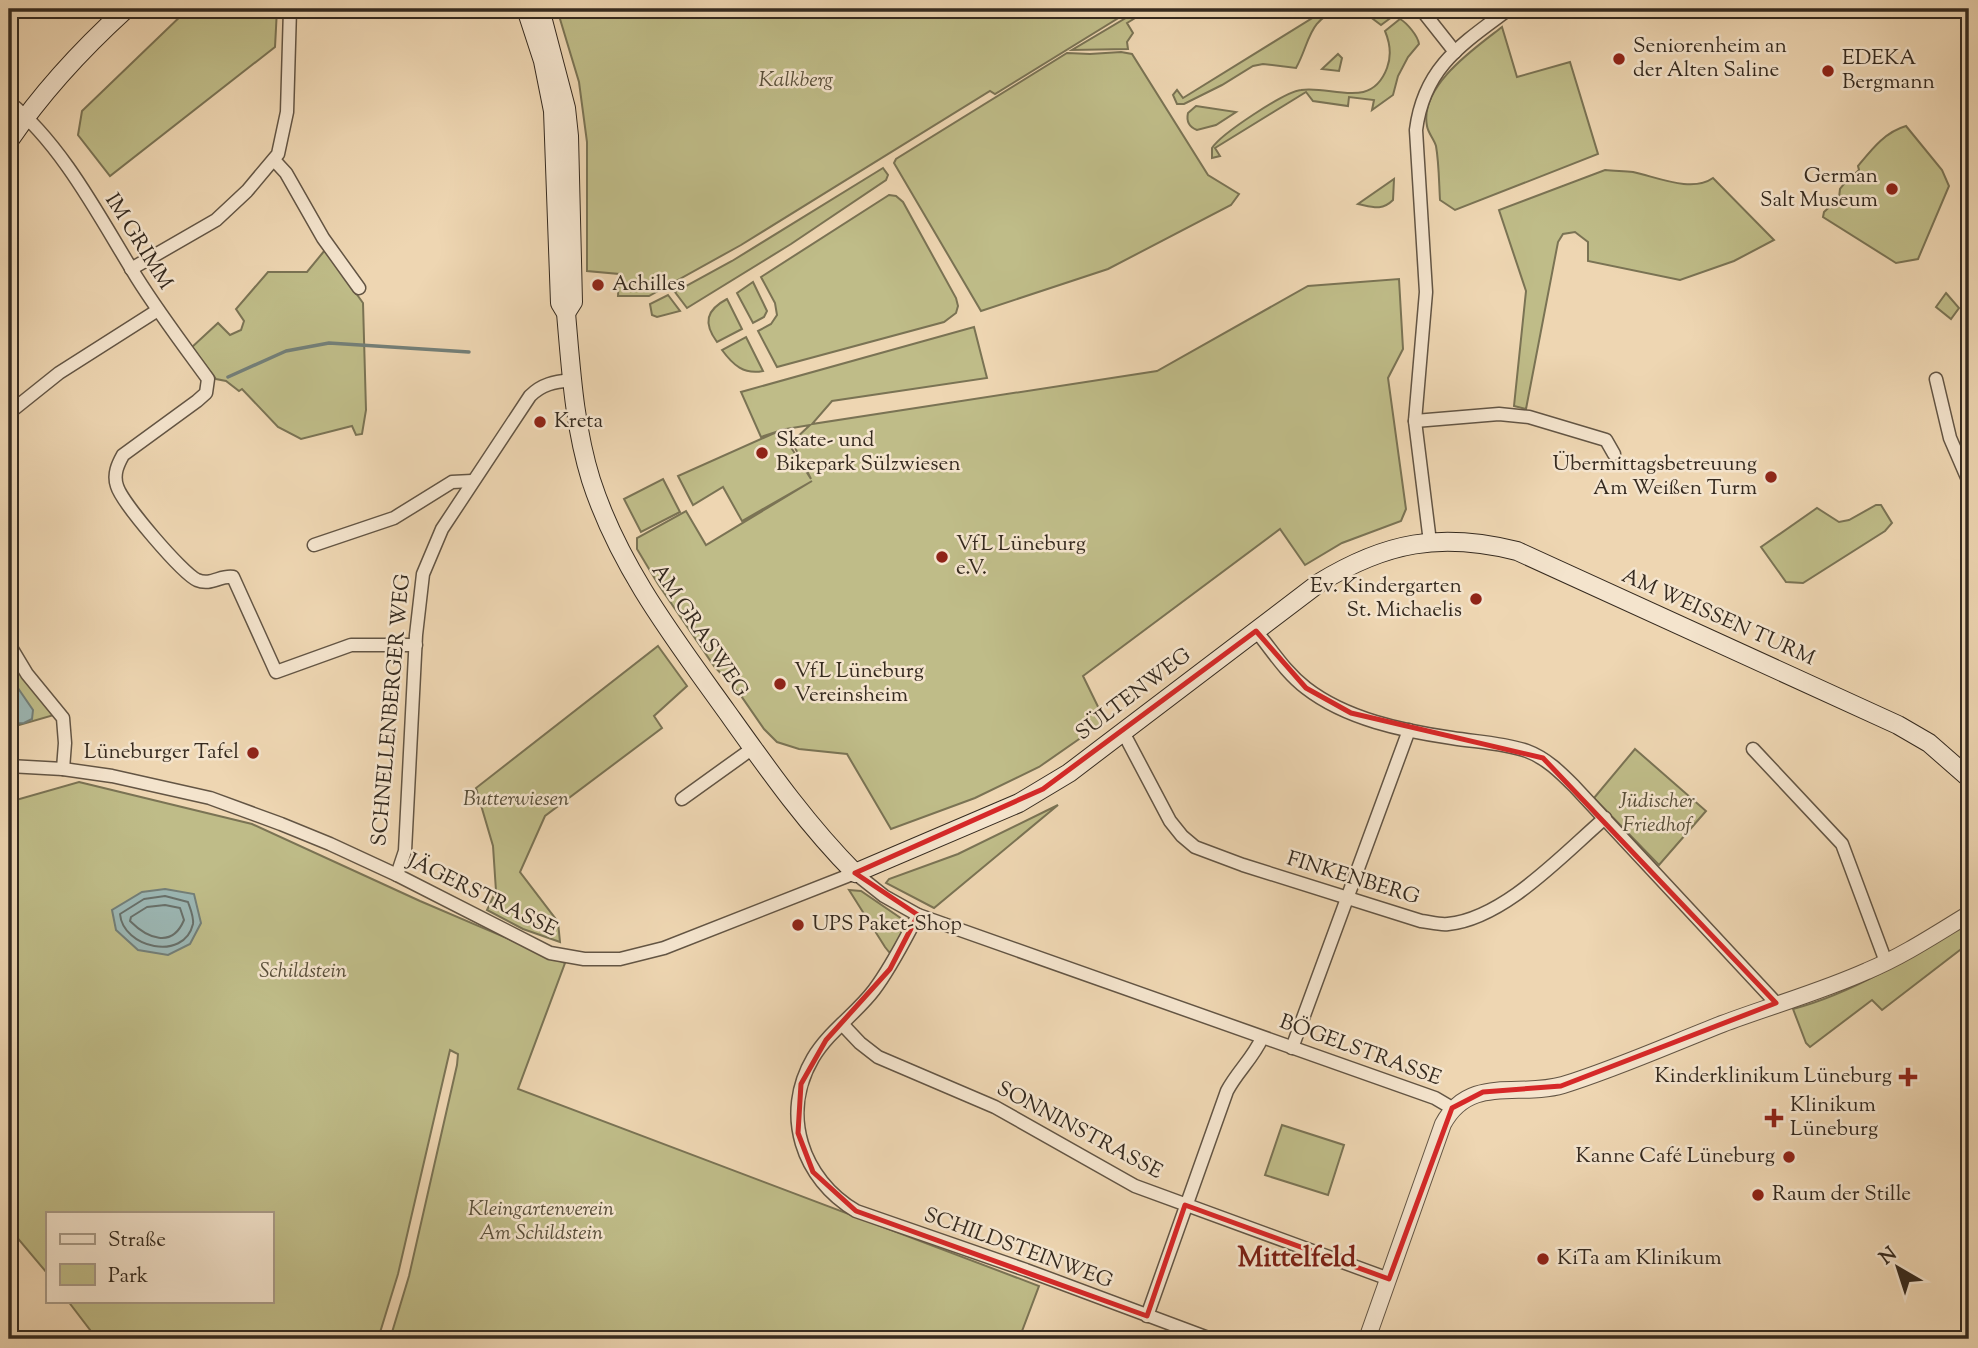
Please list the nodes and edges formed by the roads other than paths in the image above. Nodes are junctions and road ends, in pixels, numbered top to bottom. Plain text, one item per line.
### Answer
1 (126, 9) edge
2 (290, 9) edge
3 (526, 9) edge
4 (540, 9) edge
5 (1421, 9) edge
6 (1509, 9) edge
7 (1455, 52) junction
8 (9, 102) edge
9 (26, 116) junction
10 (9, 141) edge
11 (274, 160) junction
12 (131, 269) junction
13 (359, 289) dead end
14 (158, 310) junction
15 (566, 313) junction
16 (1936, 379) dead end
17 (571, 380) junction
18 (9, 414) edge
19 (1415, 421) junction
20 (1614, 453) dead end
21 (472, 481) junction
22 (1969, 482) edge
23 (1430, 542) junction
24 (314, 545) dead end
25 (1256, 631) junction
26 (9, 644) edge
27 (416, 645) junction
28 (1409, 730) junction
29 (1122, 732) junction
30 (753, 748) junction
31 (1753, 749) dead end
32 (9, 766) edge
33 (62, 769) junction
34 (1969, 778) edge
35 (682, 799) dead end
36 (1605, 818) junction
37 (855, 873) junction
38 (397, 875) junction
39 (1345, 898) junction
40 (1969, 914) edge
41 (918, 915) junction
42 (1886, 962) junction
43 (1776, 1003) junction
44 (842, 1024) junction
45 (1262, 1038) junction
46 (1292, 1048) junction
47 (1452, 1108) junction
48 (1185, 1205) junction
49 (1389, 1279) junction
50 (1147, 1316) junction
51 (1211, 1339) edge
52 (1367, 1339) edge

1 - 9 main road
2 - 11 street
3 - 15 main road
4 - 15 main road
5 - 7 street
6 - 7 street
7 - 19 street
8 - 9 street, IM GRIMM
9 - 10 main road
9 - 12 street, IM GRIMM
11 - 12 street
11 - 13 street
12 - 14 street, IM GRIMM
14 - 18 street, IM GRIMM
14 - 27 street
15 - 17 main road
16 - 22 street
17 - 21 street, SCHNELLENBERGER WEG
17 - 30 main road, AM GRASWEG
19 - 20 street
19 - 23 street
21 - 24 street
21 - 27 street, SCHNELLENBERGER WEG
23 - 25 main road, SÜLTENWEG
23 - 34 main road, AM WEISSEN TURM
25 - 28 street
25 - 29 main road, SÜLTENWEG
26 - 33 street
27 - 38 street, SCHNELLENBERGER WEG
28 - 36 street
28 - 39 street
29 - 37 main road, SÜLTENWEG
29 - 39 street, FINKENBERG
30 - 35 street
30 - 37 main road, AM GRASWEG
31 - 42 street
32 - 33 street, JÄGERSTRASSE
33 - 38 street, JÄGERSTRASSE
36 - 39 street, FINKENBERG
36 - 43 street
37 - 38 street, JÄGERSTRASSE
37 - 41 street, BÖGELSTRASSE
39 - 46 street
40 - 42 street, BÖGELSTRASSE
41 - 44 street
41 - 45 street, BÖGELSTRASSE
42 - 43 street, BÖGELSTRASSE
43 - 47 street, BÖGELSTRASSE
44 - 48 street, SONNINSTRASSE
44 - 50 street, SCHILDSTEINWEG
45 - 46 street, BÖGELSTRASSE
45 - 48 street
46 - 47 street, BÖGELSTRASSE
47 - 49 street
48 - 49 street, SONNINSTRASSE
48 - 50 street
49 - 52 street
50 - 51 street, SCHILDSTEINWEG

